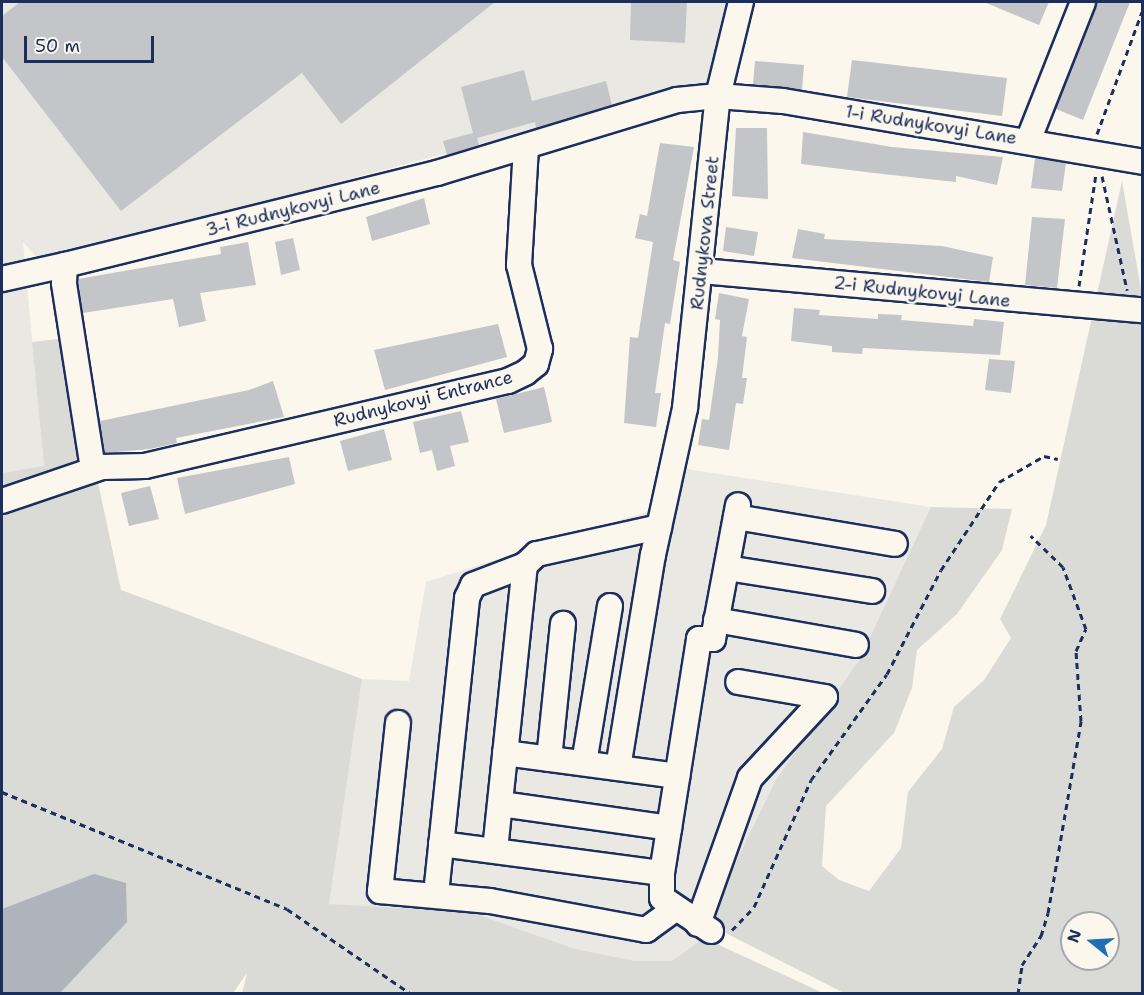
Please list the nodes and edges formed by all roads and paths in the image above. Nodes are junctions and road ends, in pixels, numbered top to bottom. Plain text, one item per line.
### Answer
1 (741, 2) edge
2 (1083, 2) edge
3 (718, 96) junction
4 (1028, 141) junction
5 (526, 148) junction
6 (1099, 154) junction
7 (1143, 162) edge
8 (65, 265) junction
9 (702, 271) junction
10 (2, 279) edge
11 (1076, 307) junction
12 (1143, 310) edge
13 (1058, 459) dead end
14 (93, 469) junction
15 (2, 501) edge
16 (659, 526) junction
17 (1031, 536) dead end
18 (895, 544) dead end
19 (525, 566) junction
20 (727, 568) junction
21 (872, 591) dead end
22 (610, 606) dead end
23 (717, 620) junction
24 (563, 624) dead end
25 (856, 645) dead end
26 (738, 682) dead end
27 (398, 723) dead end
28 (505, 753) junction
29 (549, 759) junction
30 (584, 764) junction
31 (618, 768) junction
32 (677, 776) junction
33 (2, 792) edge
34 (501, 804) junction
35 (669, 828) junction
36 (441, 844) junction
37 (495, 850) junction
38 (662, 873) junction
39 (436, 894) junction
40 (674, 910) junction
41 (711, 931) junction
42 (411, 993) edge
43 (1018, 993) edge

1 - 3 street, Rudnykova Street
2 - 4 street
3 - 4 street, 1-i Rudnykovyi Lane
3 - 5 street, 3-i Rudnykovyi Lane
3 - 9 street, Rudnykova Street
4 - 6 street, 1-i Rudnykovyi Lane
5 - 8 street, 3-i Rudnykovyi Lane
5 - 14 street, Rudnykovyi Entrance
6 - 7 street, 1-i Rudnykovyi Lane
6 - 11 path
8 - 10 street, 3-i Rudnykovyi Lane
8 - 14 street
9 - 11 street, 2-i Rudnykovyi Lane
9 - 16 street, Rudnykova Street
11 - 12 street, 2-i Rudnykovyi Lane
13 - 41 path
14 - 15 street, Rudnykovyi Entrance
16 - 19 street
16 - 31 street, Rudnykova Street
17 - 43 path
18 - 20 street
19 - 28 street
19 - 36 street
20 - 21 street
20 - 23 street
22 - 30 street
23 - 25 street
23 - 32 street
24 - 29 street
26 - 41 street
27 - 39 street
28 - 29 street
28 - 34 street
29 - 30 street
30 - 31 street
31 - 32 street
32 - 35 street
33 - 42 path
34 - 35 street
34 - 37 street
35 - 38 street
36 - 37 street
36 - 39 street
37 - 38 street
38 - 40 street
39 - 40 street
40 - 41 street

